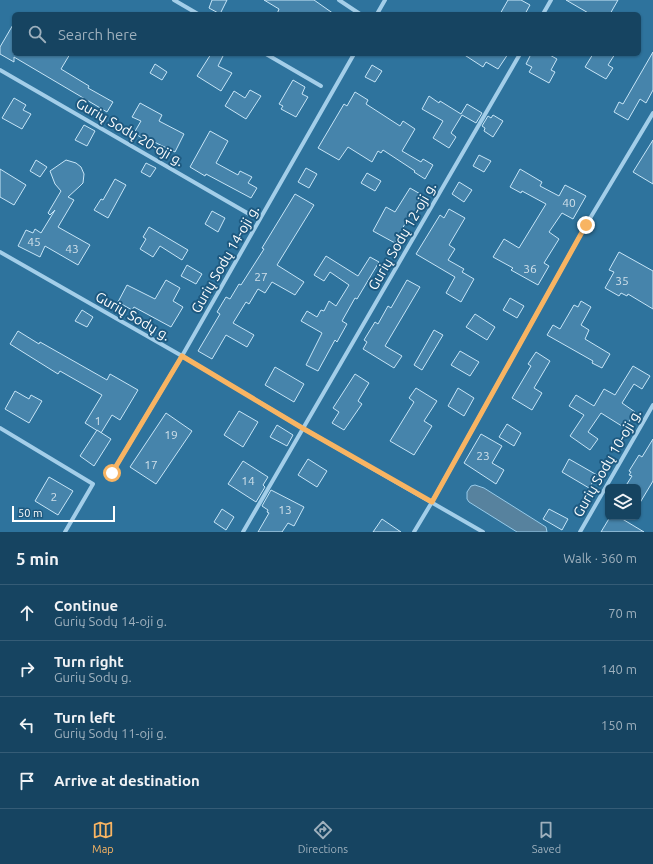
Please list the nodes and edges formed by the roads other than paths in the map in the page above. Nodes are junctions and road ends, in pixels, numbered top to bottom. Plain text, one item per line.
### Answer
1 (174, 0) edge
2 (339, 0) edge
3 (385, 0) edge
4 (551, 0) edge
5 (195, 12) edge
6 (357, 12) edge
7 (378, 12) edge
8 (544, 12) edge
9 (270, 56) edge
10 (353, 56) edge
11 (519, 56) edge
12 (0, 70) edge
13 (322, 86) dead end
14 (653, 113) edge
15 (249, 214) dead end
16 (0, 252) edge
17 (182, 356) junction
18 (653, 405) edge
19 (0, 428) edge
20 (304, 429) junction
21 (112, 473) dead end
22 (432, 502) junction
23 (65, 532) edge
24 (243, 532) edge
25 (414, 532) edge
26 (483, 532) edge
27 (580, 532) edge

1 - 5 street
2 - 6 street
3 - 7 street
4 - 8 street
9 - 13 street
10 - 17 street, Gurių Sodų 14-oji g.
11 - 20 street, Gurių Sodų 12-oji g.
12 - 15 street, Gurių Sodų 20-oji g.
14 - 22 street
16 - 17 street, Gurių Sodų g.
17 - 20 street, Gurių Sodų g.
17 - 21 street, Gurių Sodų 14-oji g.
18 - 27 street, Gurių Sodų 10-oji g.
19 - 23 street
20 - 22 street, Gurių Sodų g.
20 - 24 street, Gurių Sodų 12-oji g.
22 - 25 street
22 - 26 street, Gurių Sodų g.

